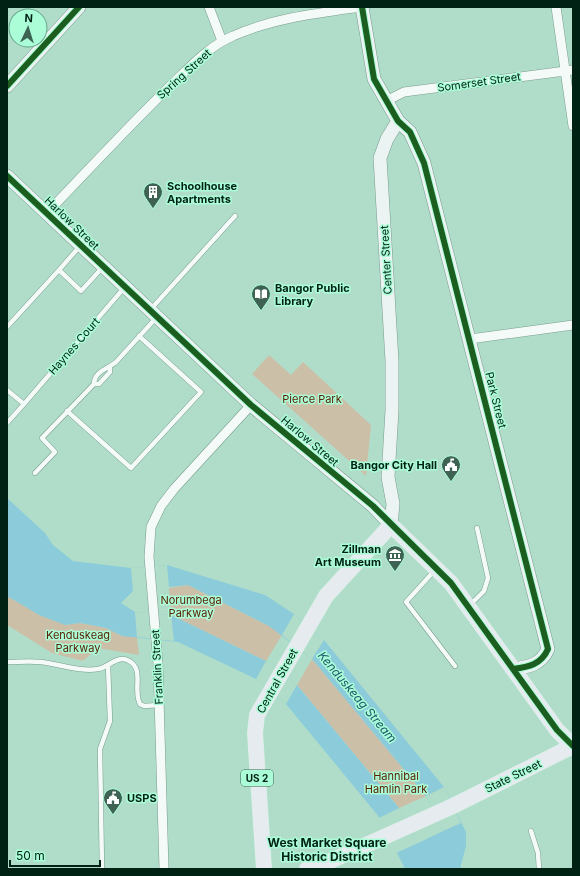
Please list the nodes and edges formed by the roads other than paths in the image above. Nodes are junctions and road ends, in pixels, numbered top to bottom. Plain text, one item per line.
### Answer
1 (79, 7) edge
2 (209, 7) edge
3 (362, 7) edge
4 (556, 7) edge
5 (222, 41) junction
6 (569, 70) edge
7 (7, 86) edge
8 (386, 101) junction
9 (398, 121) junction
10 (573, 126) edge
11 (7, 176) edge
12 (47, 213) junction
13 (235, 216) dead end
14 (81, 245) junction
15 (103, 267) junction
16 (59, 270) junction
17 (124, 288) junction
18 (153, 314) junction
19 (573, 325) edge
20 (7, 327) edge
21 (140, 336) junction
22 (470, 339) junction
23 (7, 390) edge
24 (24, 404) junction
25 (251, 406) junction
26 (67, 411) junction
27 (7, 423) edge
28 (35, 473) dead end
29 (391, 524) junction
30 (477, 528) dead end
31 (436, 568) junction
32 (468, 607) junction
33 (7, 662) edge
34 (108, 665) junction
35 (456, 666) dead end
36 (513, 669) junction
37 (159, 705) junction
38 (573, 746) edge
39 (531, 831) dead end
40 (102, 869) edge
41 (164, 869) edge
42 (264, 869) edge
43 (307, 869) edge
44 (539, 869) edge

1 - 7 street
2 - 5 street
3 - 5 street, Spring Street
3 - 8 street
4 - 6 street
5 - 12 street, Spring Street
6 - 8 street, Somerset Street
6 - 10 street
8 - 9 street
9 - 22 street, Park Street
9 - 29 street, Center Street
11 - 12 street, Harlow Street
12 - 14 street, Harlow Street
13 - 18 lane
14 - 15 street, Harlow Street
14 - 16 lane
15 - 16 lane
15 - 17 street, Harlow Street
16 - 20 lane
17 - 18 street, Harlow Street
17 - 24 lane, Haynes Court
18 - 21 lane
18 - 25 street, Harlow Street
19 - 22 street
21 - 26 lane
21 - 26 lane
22 - 36 street, Park Street
23 - 24 lane
24 - 27 lane, Haynes Court
25 - 29 street, Harlow Street
25 - 37 street, Franklin Street
26 - 28 lane
29 - 31 main road, Harlow Street
29 - 42 main road, Central Street / US 2
30 - 32 lane
31 - 32 main road, Harlow Street
31 - 35 lane
32 - 36 main road, Harlow Street
33 - 34 lane
34 - 37 lane
34 - 40 lane
36 - 38 main road, Harlow Street
37 - 41 street, Franklin Street
38 - 43 main road, State Street
39 - 44 lane

